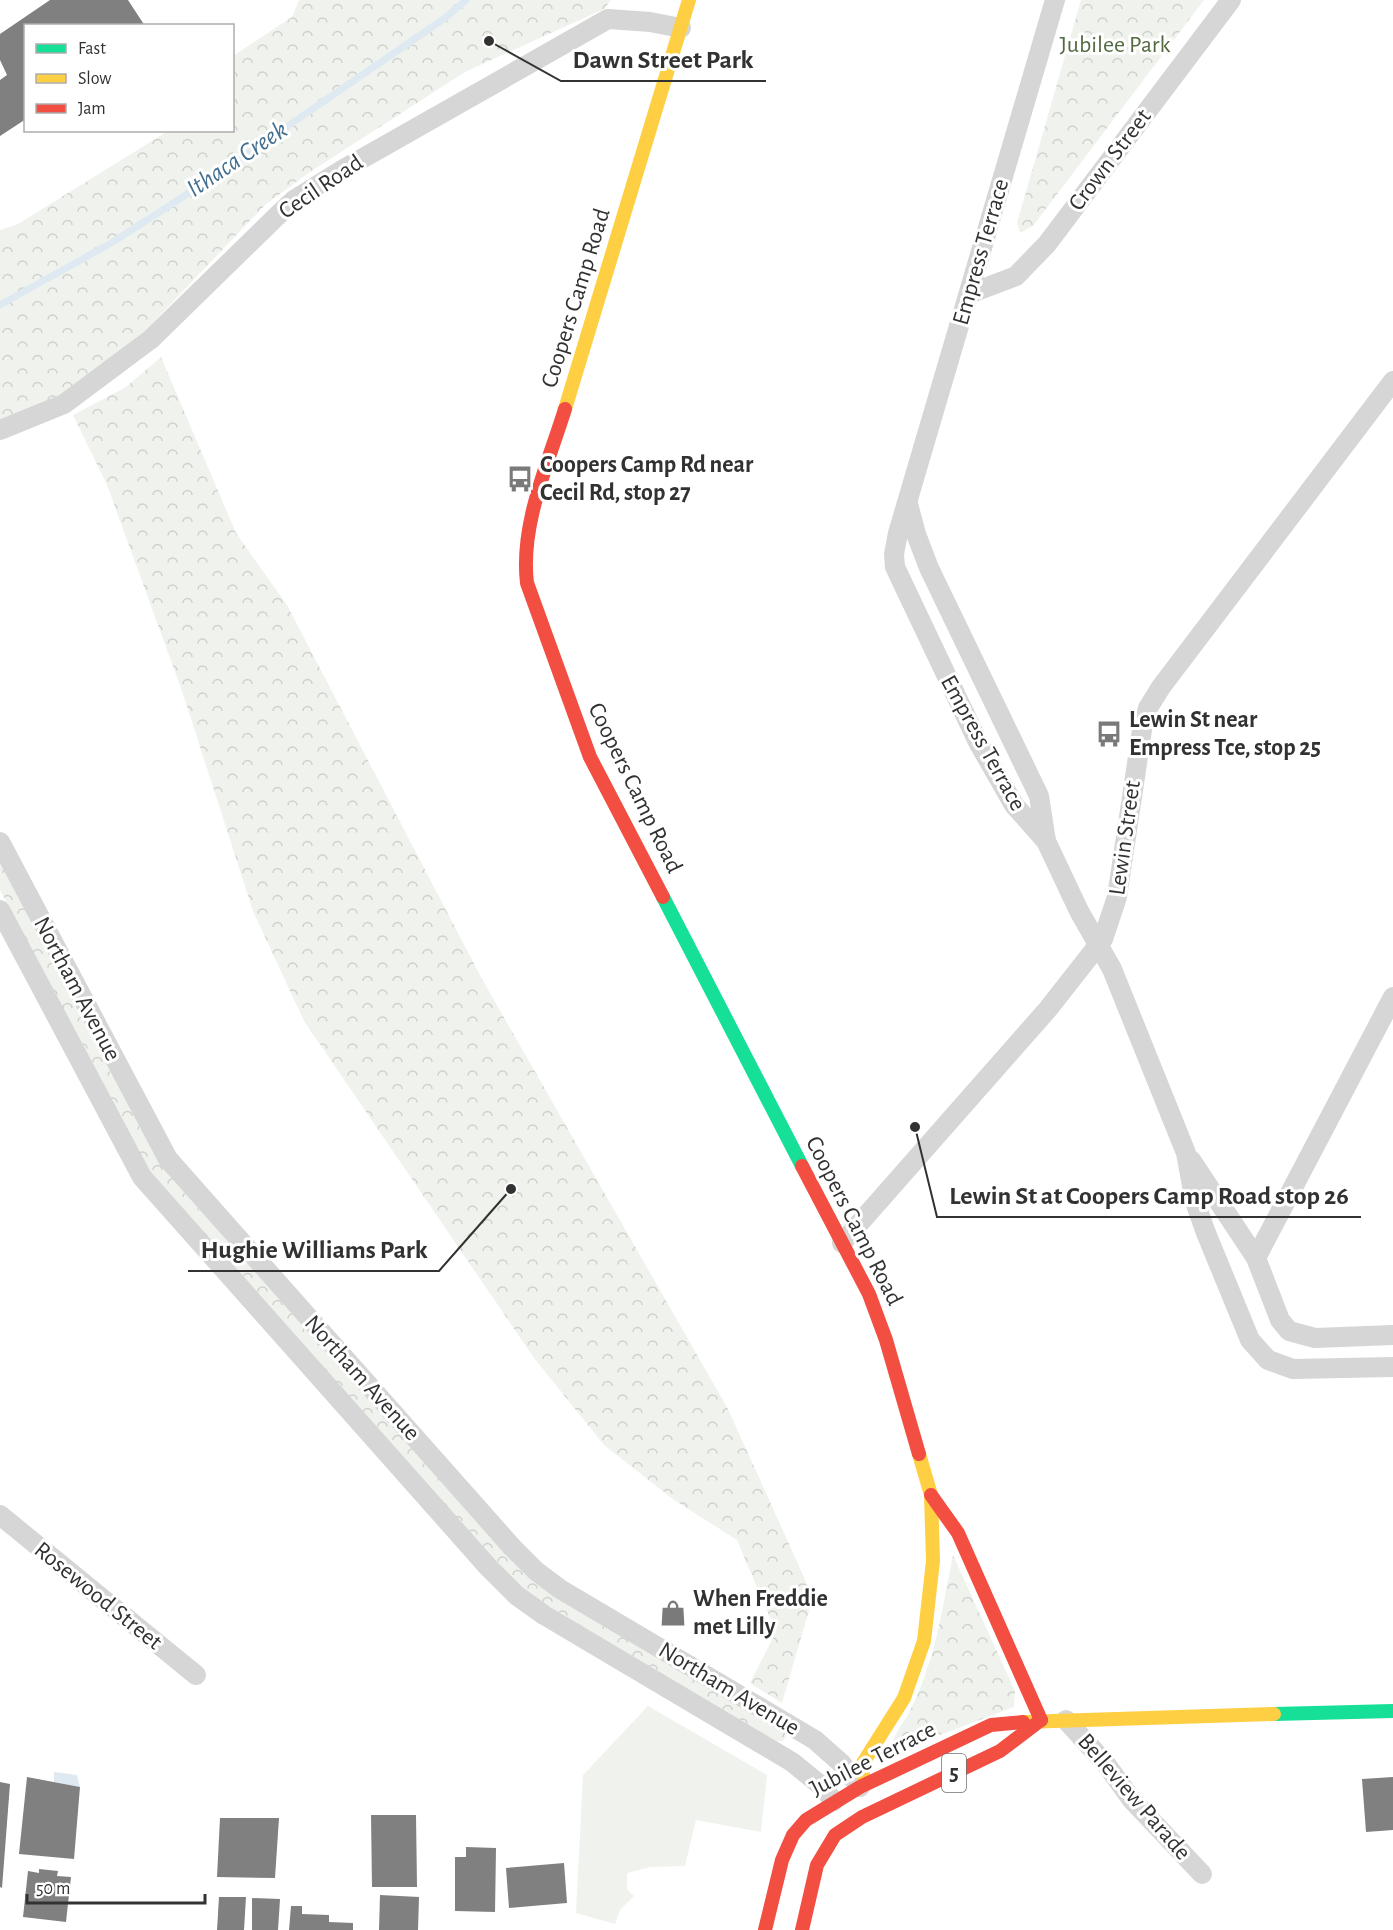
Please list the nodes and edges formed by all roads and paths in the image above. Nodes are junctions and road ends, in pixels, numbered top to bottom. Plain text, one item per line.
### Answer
1 (689, 0) edge
2 (1055, 0) edge
3 (1231, 0) edge
4 (681, 28) junction
5 (969, 294) junction
6 (1393, 381) edge
7 (0, 430) edge
8 (908, 504) junction
9 (1046, 841) junction
10 (0, 842) edge
11 (0, 910) edge
12 (1099, 946) junction
13 (1393, 998) edge
14 (1186, 1153) junction
15 (842, 1244) junction
16 (1256, 1258) junction
17 (1393, 1335) edge
18 (1393, 1367) edge
19 (931, 1495) junction
20 (0, 1515) edge
21 (196, 1675) dead end
22 (1393, 1711) edge
23 (1041, 1720) junction
24 (1066, 1720) junction
25 (863, 1786) junction
26 (834, 1801) junction
27 (862, 1817) junction
28 (1202, 1874) dead end
29 (770, 1902) junction
30 (752, 1930) edge
31 (765, 1930) edge
32 (802, 1930) edge

1 - 4 main road, Coopers Camp Road
2 - 5 street, Empress Terrace
3 - 5 street, Crown Street
4 - 7 street, Cecil Road
4 - 15 main road, Coopers Camp Road
5 - 8 street, Empress Terrace
6 - 12 street, Lewin Street
8 - 9 street, Empress Terrace
8 - 9 street, Empress Terrace
9 - 12 street, Empress Terrace
10 - 25 street, Northam Avenue
11 - 26 street, Northam Avenue
12 - 14 street, Empress Terrace
12 - 15 street, Lewin Street
13 - 16 street
14 - 16 street, Empress Terrace
14 - 18 street, Empress Terrace
15 - 19 main road, Coopers Camp Road
16 - 17 street, Empress Terrace
19 - 23 main road, Coopers Camp Road
19 - 25 main road, Coopers Camp Road
20 - 21 street, Rosewood Street
22 - 24 main road, Jubilee Terrace / 5
23 - 24 main road, Jubilee Terrace / 5
23 - 25 main road, Jubilee Terrace / 5
23 - 27 main road, Jubilee Terrace / 5
24 - 28 street, Belleview Parade
25 - 26 main road, Jubilee Terrace / 5
25 - 27 main road, Coopers Camp Road
26 - 27 main road
26 - 29 main road, Jubilee Terrace / 5
27 - 32 main road, Jubilee Terrace / 5
29 - 30 main road
29 - 31 main road, Jubilee Terrace / 5

